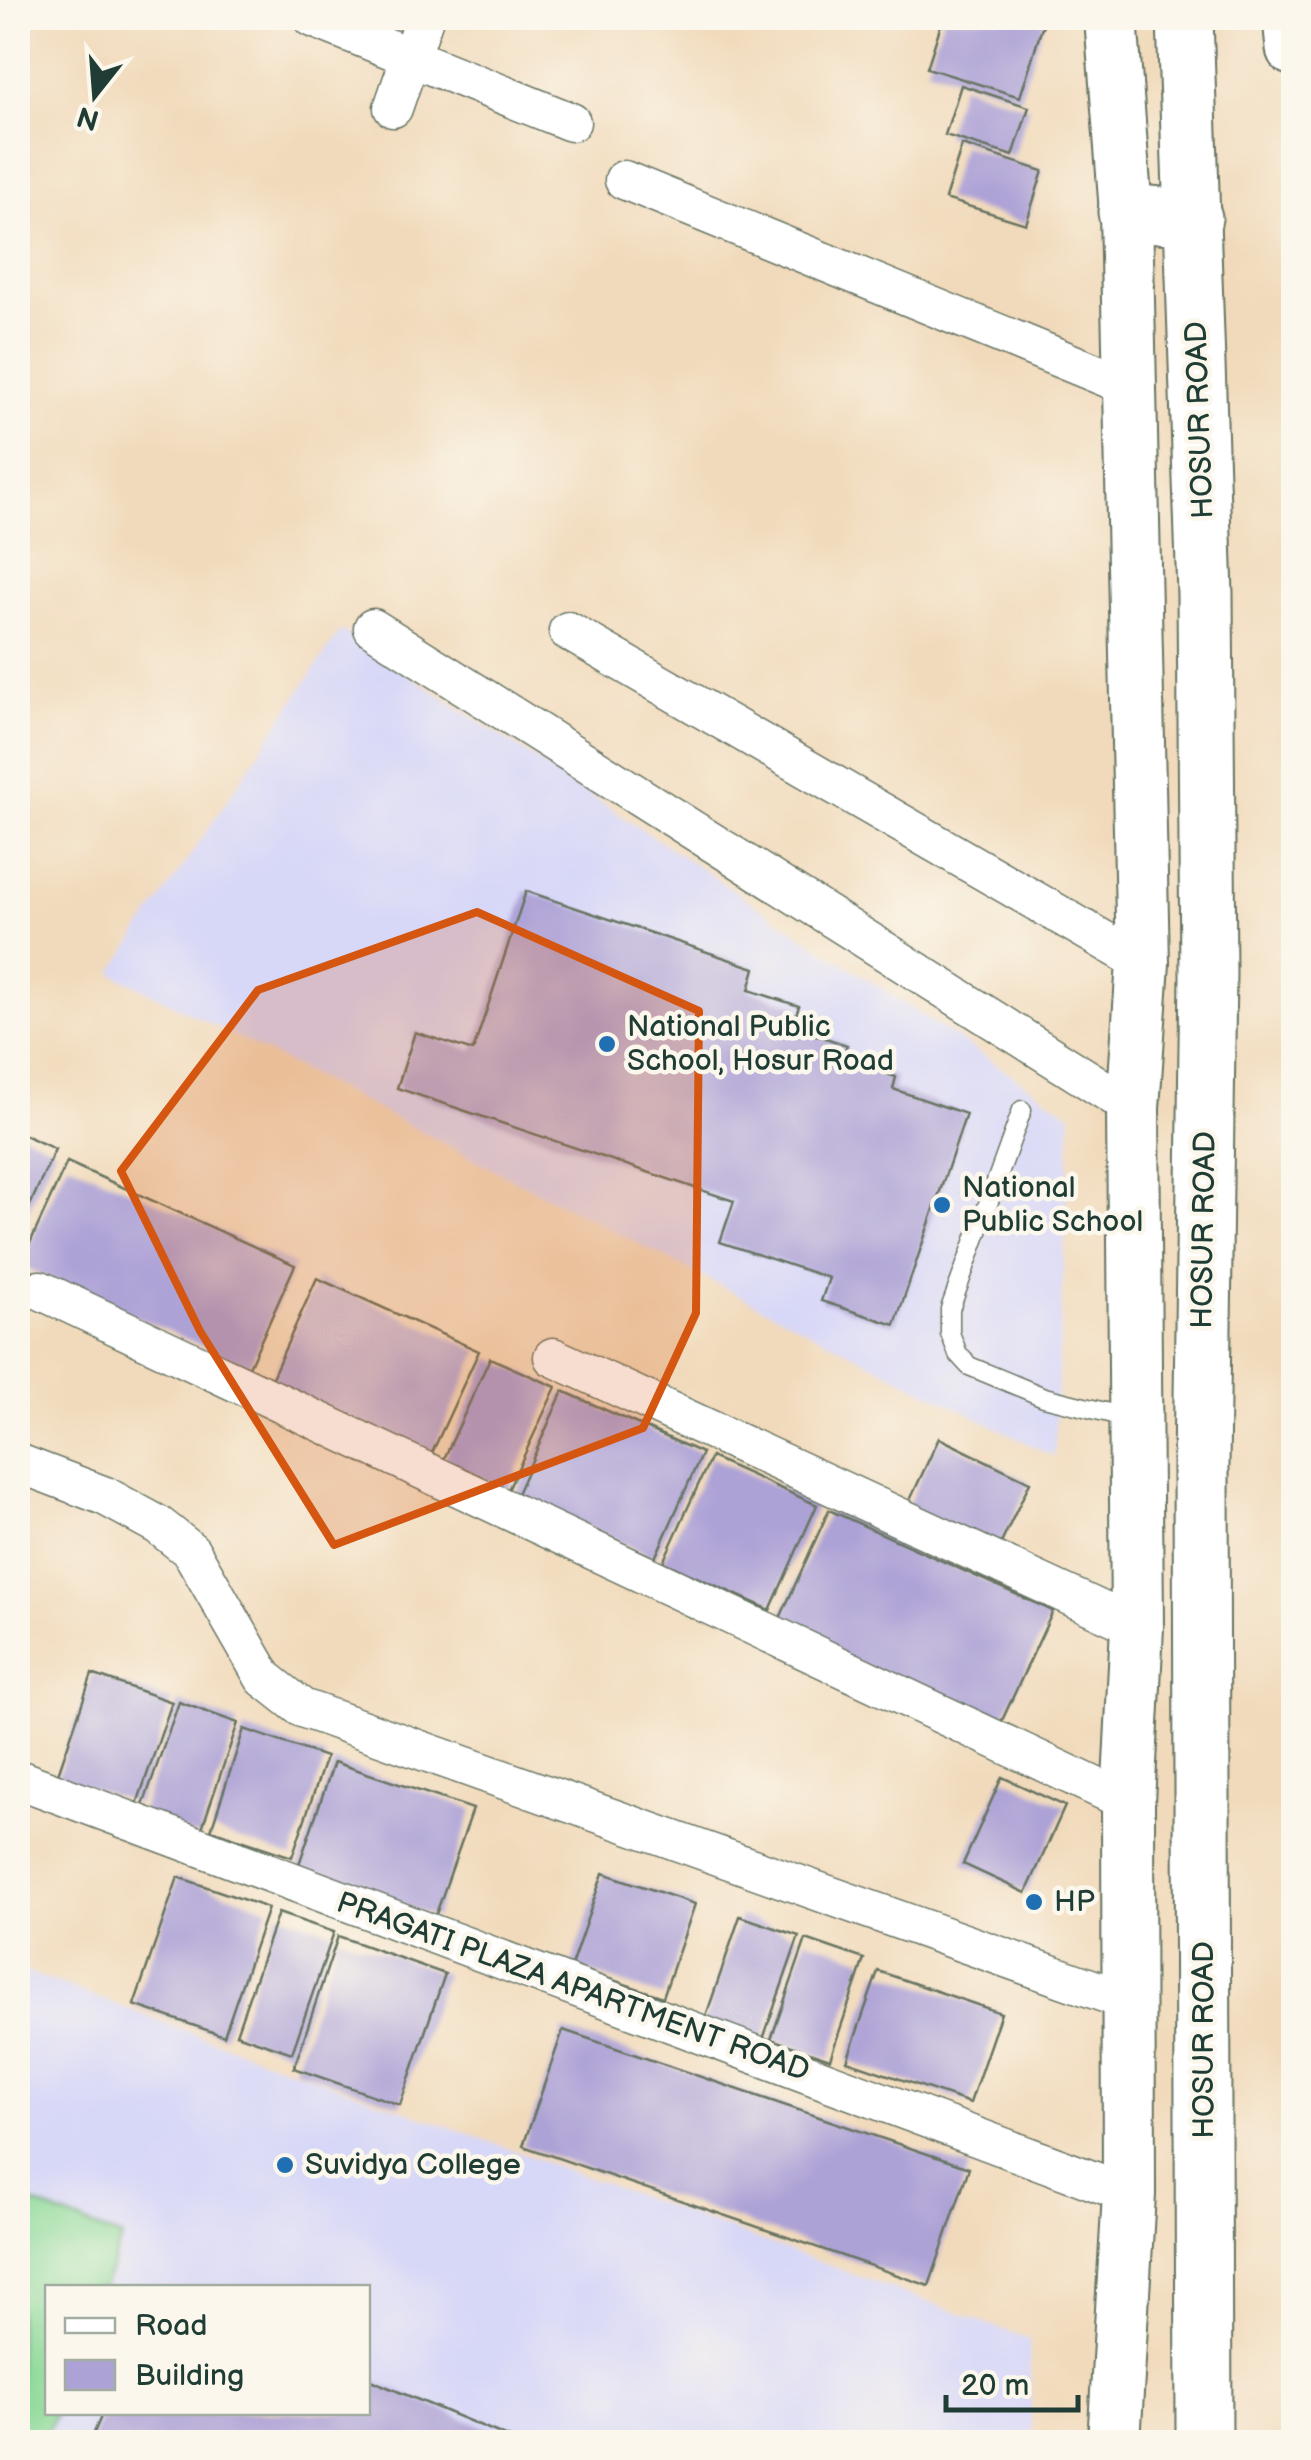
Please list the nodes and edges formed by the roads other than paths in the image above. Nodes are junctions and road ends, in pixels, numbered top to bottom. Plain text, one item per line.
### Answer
1 (313, 18) edge
2 (424, 18) edge
3 (1112, 18) edge
4 (1186, 18) edge
5 (1291, 18) edge
6 (1294, 48) edge
7 (412, 58) junction
8 (393, 108) dead end
9 (571, 122) dead end
10 (624, 180) dead end
11 (1126, 212) junction
12 (1194, 218) junction
13 (1132, 388) junction
14 (373, 628) dead end
15 (568, 632) dead end
16 (1142, 963) junction
17 (1133, 1108) junction
18 (1022, 1110) dead end
19 (40, 1290) dead end
20 (553, 1357) dead end
21 (1133, 1420) junction
22 (18, 1463) edge
23 (1136, 1626) junction
24 (18, 1779) edge
25 (1128, 1802) junction
26 (1127, 2000) junction
27 (1129, 2194) junction
28 (1114, 2442) edge
29 (1204, 2442) edge

1 - 7 street
2 - 7 street
3 - 11 street
4 - 12 highway, HOSUR ROAD
5 - 6 highway
7 - 8 street
7 - 9 street
10 - 13 street
11 - 12 highway
11 - 13 street
12 - 29 highway, HOSUR ROAD
13 - 16 street
14 - 17 street
15 - 16 street
16 - 17 street
17 - 21 street
18 - 21 lane
19 - 25 street
20 - 23 street
21 - 23 street
22 - 26 street
23 - 25 street
24 - 27 street, PRAGATI PLAZA APARTMENT ROAD
25 - 26 street
26 - 27 street
27 - 28 street

